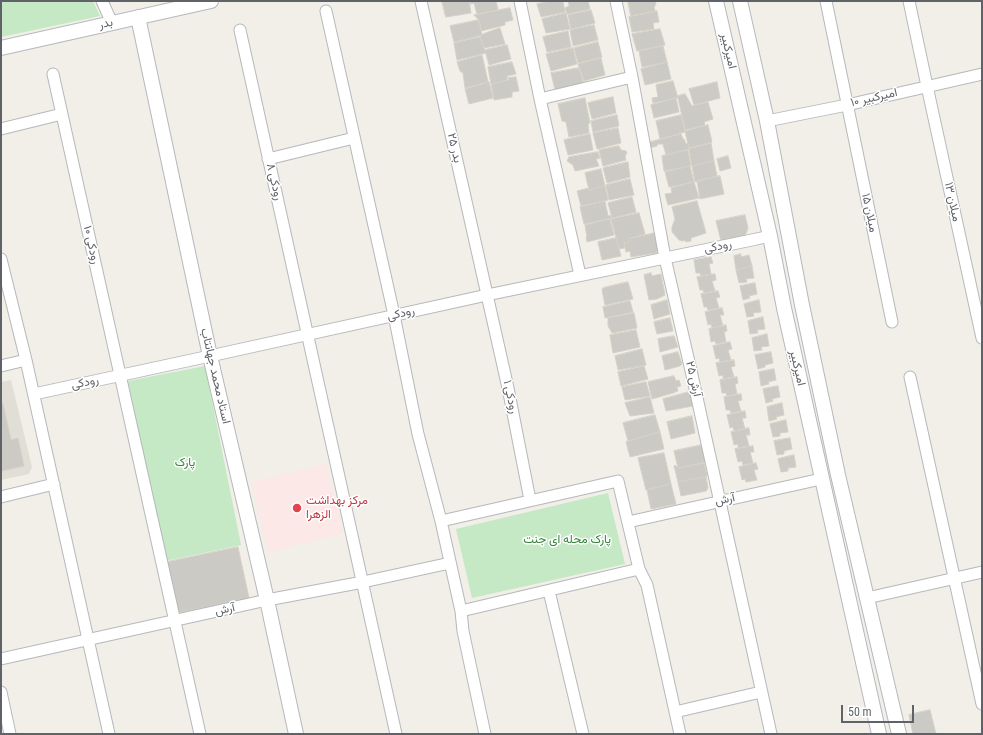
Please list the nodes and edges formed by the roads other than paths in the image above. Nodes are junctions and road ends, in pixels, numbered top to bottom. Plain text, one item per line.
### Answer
1 (102, 1) edge
2 (211, 1) edge
3 (421, 1) edge
4 (520, 1) edge
5 (616, 1) edge
6 (716, 1) edge
7 (740, 1) edge
8 (826, 1) edge
9 (909, 1) edge
10 (326, 11) dead end
11 (138, 17) junction
12 (112, 23) junction
13 (240, 30) dead end
14 (1, 48) edge
15 (53, 74) dead end
16 (982, 74) edge
17 (632, 77) junction
18 (926, 86) junction
19 (540, 99) junction
20 (846, 105) junction
21 (62, 114) junction
22 (767, 121) junction
23 (1, 129) edge
24 (354, 138) junction
25 (268, 158) junction
26 (770, 236) junction
27 (665, 258) junction
28 (1, 259) edge
29 (580, 275) junction
30 (487, 295) junction
31 (802, 305) junction
32 (784, 308) junction
33 (394, 315) junction
34 (892, 322) dead end
35 (308, 335) junction
36 (982, 338) edge
37 (210, 356) junction
38 (26, 360) junction
39 (1, 366) edge
40 (120, 375) junction
41 (910, 377) dead end
42 (34, 394) junction
43 (821, 479) junction
44 (54, 484) junction
45 (1, 497) edge
46 (530, 500) junction
47 (720, 501) junction
48 (441, 520) junction
49 (628, 522) junction
50 (450, 563) junction
51 (639, 569) junction
52 (982, 572) edge
53 (954, 578) junction
54 (363, 582) junction
55 (549, 591) junction
56 (867, 598) junction
57 (267, 600) junction
58 (461, 611) junction
59 (175, 621) junction
60 (88, 640) junction
61 (1, 659) edge
62 (1, 692) edge
63 (761, 692) junction
64 (982, 704) edge
65 (675, 712) junction
66 (10, 734) edge
67 (109, 734) edge
68 (200, 734) edge
69 (296, 734) edge
70 (396, 734) edge
71 (485, 734) edge
72 (583, 734) edge
73 (680, 734) edge
74 (771, 734) edge
75 (879, 734) edge
76 (898, 734) edge

1 - 12 street
2 - 11 street, بدر
3 - 30 street, بدر ۲۵
4 - 19 street
5 - 17 street, آرش ۲۵
6 - 26 street, امیرکبیر
7 - 22 street, امیرکبیر
8 - 20 street, میلان ۱۵
9 - 18 street, میلان ۱۳
10 - 24 street
11 - 12 street, بدر
11 - 37 street, استاد محمد جهانتاب
12 - 14 street, بدر
13 - 25 street, رودکی ۸
15 - 21 street, رودکی ۱۰
16 - 18 street, امیرکبیر ۱۰
17 - 19 street
17 - 27 street, آرش ۲۵
18 - 20 street, امیرکبیر ۱۰
18 - 36 street, میلان ۱۳
19 - 29 street
20 - 22 street, امیرکبیر ۱۰
20 - 34 street, میلان ۱۵
21 - 23 street
21 - 40 street, رودکی ۱۰
22 - 31 street, امیرکبیر
24 - 25 street
24 - 33 street
25 - 35 street, رودکی ۸
26 - 27 street, رودکی
26 - 32 street, امیرکبیر
27 - 29 street, رودکی
27 - 47 street, آرش ۲۵
28 - 38 street
29 - 30 street, رودکی
30 - 33 street, رودکی
30 - 46 street, رودکی ۱
31 - 32 street
31 - 56 street, امیرکبیر
32 - 43 street, امیرکبیر
33 - 35 street, رودکی
33 - 48 street
35 - 37 street, رودکی
35 - 54 street, رودکی ۸
37 - 40 street, رودکی
37 - 57 street, استاد محمد جهانتاب
38 - 39 street
38 - 42 street
40 - 42 street, رودکی
40 - 59 street, رودکی ۱۰
41 - 53 street
42 - 44 street
43 - 47 street, آرش
43 - 75 street, امیرکبیر
44 - 45 street
44 - 60 street
46 - 48 street
46 - 49 street
47 - 49 street, آرش
47 - 63 street, آرش ۲۵
48 - 50 street
49 - 51 street
50 - 54 street, آرش
50 - 58 street
51 - 55 street
51 - 65 street
52 - 53 street
53 - 56 street
53 - 64 street
54 - 57 street, آرش
54 - 70 street, رودکی ۸
55 - 58 street
55 - 72 street
56 - 76 street, امیرکبیر
57 - 59 street, آرش
57 - 69 street, استاد محمد جهانتاب
58 - 71 street
59 - 60 street, آرش
59 - 68 street, رودکی ۱۰
60 - 61 street, آرش
60 - 67 street
62 - 66 street
63 - 65 street
63 - 74 street, آرش ۲۵
65 - 73 street

